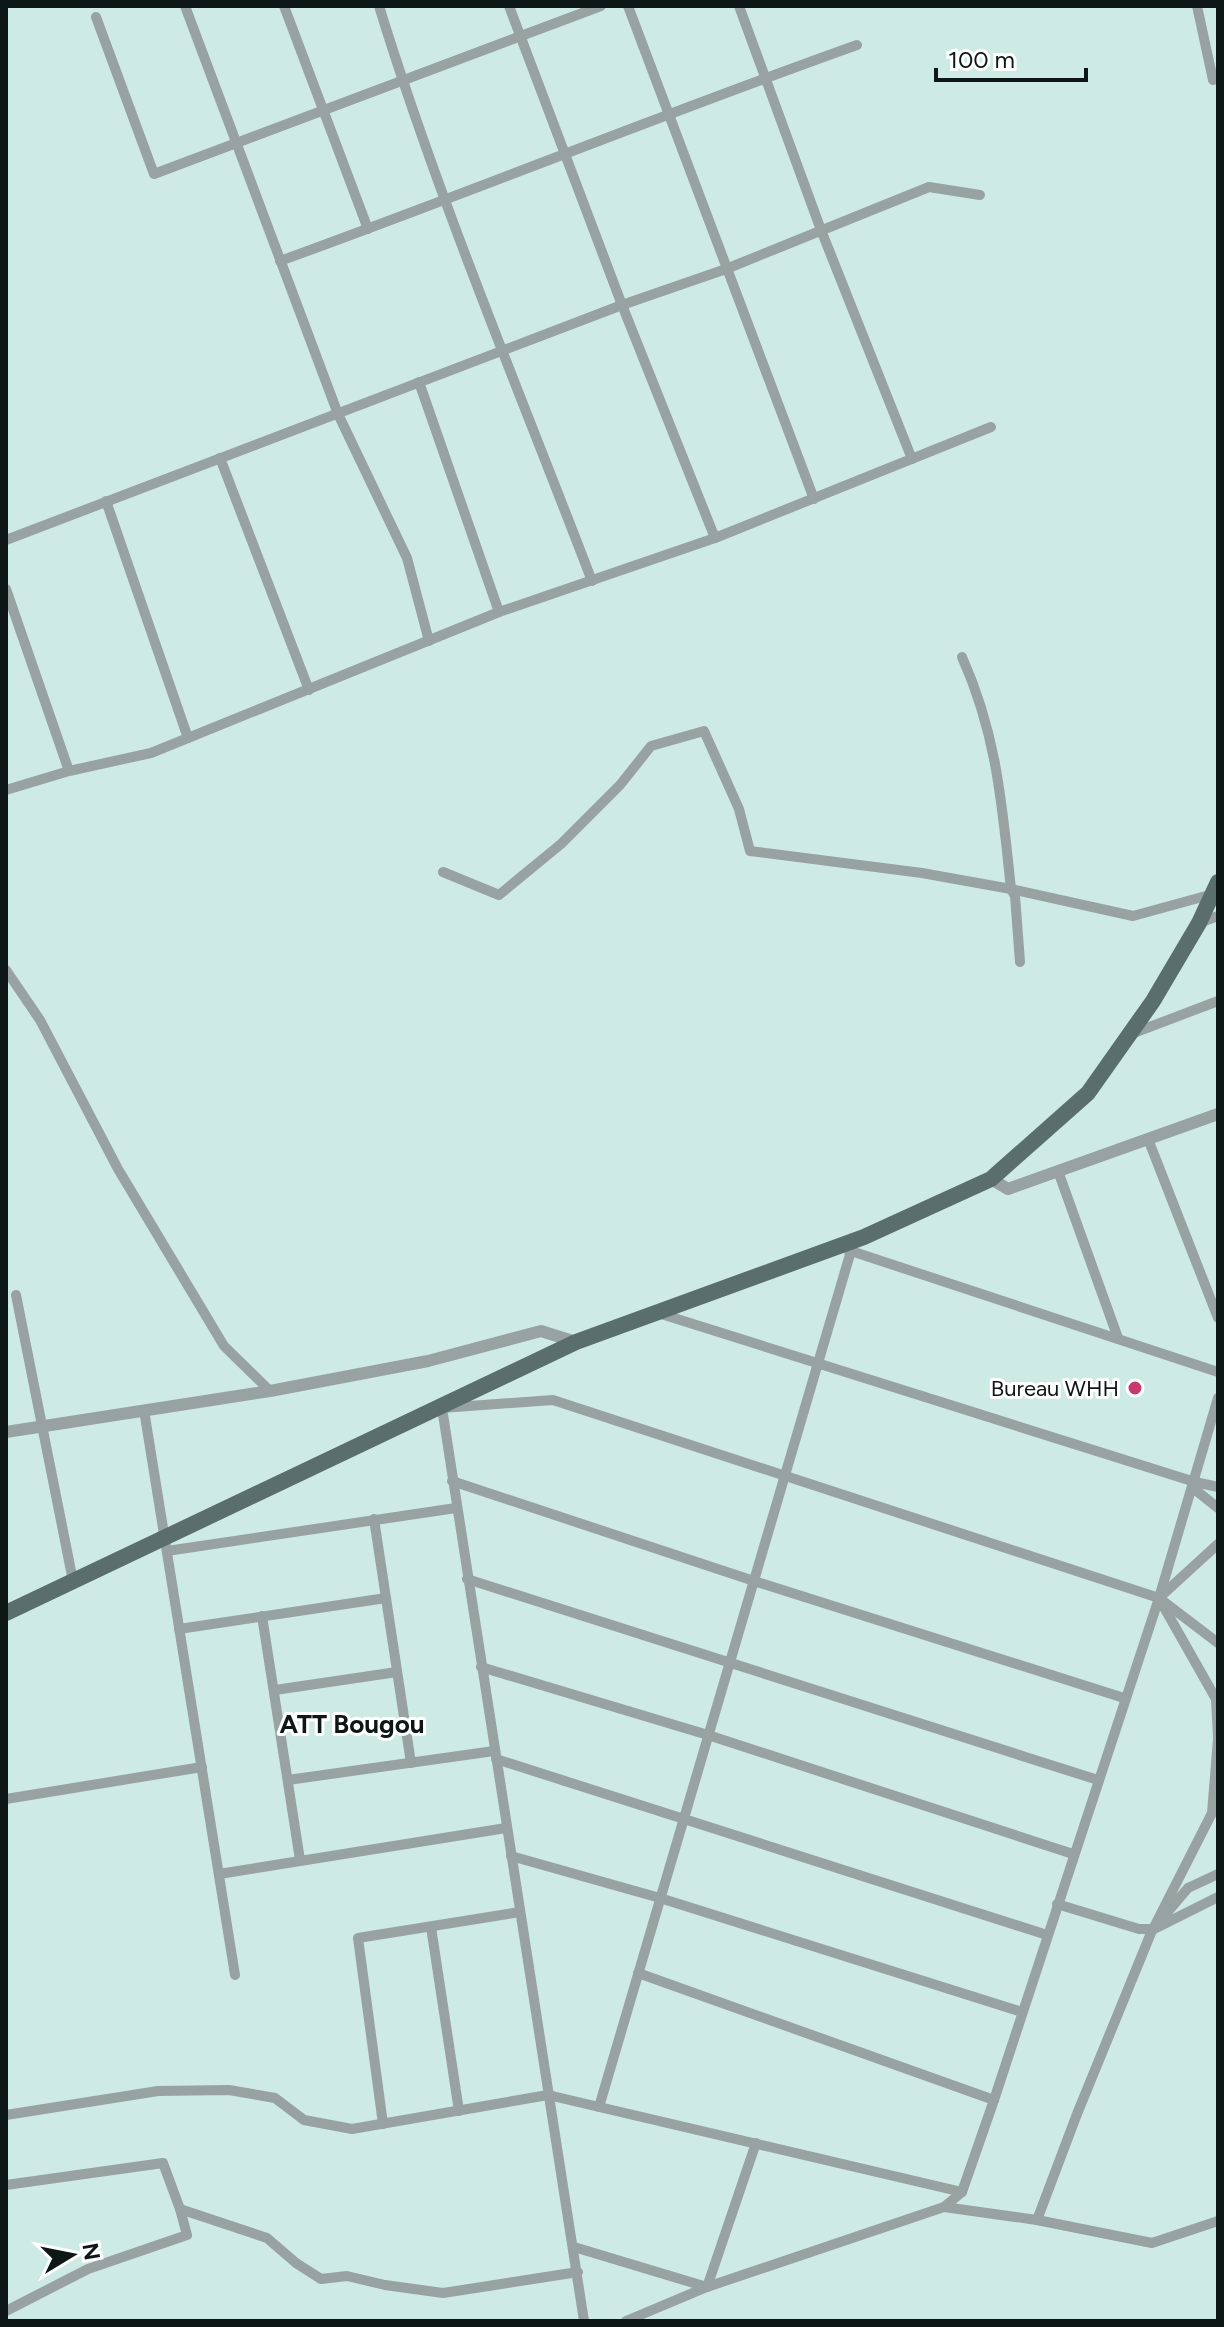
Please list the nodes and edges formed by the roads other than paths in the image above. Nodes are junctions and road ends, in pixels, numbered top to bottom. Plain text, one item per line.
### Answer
1 (185, 6) edge
2 (284, 6) edge
3 (379, 6) edge
4 (509, 6) edge
5 (601, 6) edge
6 (628, 6) edge
7 (739, 6) edge
8 (1197, 6) edge
9 (96, 17) dead end
10 (520, 35) junction
11 (857, 45) dead end
12 (766, 77) junction
13 (402, 79) junction
14 (1213, 80) dead end
15 (322, 112) junction
16 (668, 114) junction
17 (236, 142) junction
18 (567, 154) junction
19 (980, 195) dead end
20 (446, 200) junction
21 (368, 229) junction
22 (821, 230) junction
23 (280, 261) junction
24 (726, 269) junction
25 (622, 305) junction
26 (504, 351) junction
27 (419, 382) junction
28 (338, 414) junction
29 (991, 427) dead end
30 (220, 458) junction
31 (912, 459) junction
32 (814, 499) junction
33 (106, 501) junction
34 (715, 538) junction
35 (6, 540) edge
36 (592, 581) junction
37 (6, 589) edge
38 (499, 612) junction
39 (429, 641) junction
40 (962, 657) dead end
41 (309, 690) junction
42 (188, 738) junction
43 (69, 771) junction
44 (6, 790) edge
45 (443, 872) dead end
46 (1215, 888) edge
47 (1011, 889) junction
48 (1218, 916) edge
49 (1199, 923) junction
50 (1020, 962) dead end
51 (6, 970) edge
52 (1218, 1001) edge
53 (1131, 1034) junction
54 (1218, 1114) edge
55 (1148, 1139) junction
56 (1058, 1171) junction
57 (991, 1179) junction
58 (844, 1249) junction
59 (16, 1295) dead end
60 (657, 1313) junction
61 (1218, 1318) edge
62 (1118, 1338) junction
63 (576, 1342) junction
64 (818, 1363) junction
65 (1218, 1372) edge
66 (270, 1391) junction
67 (1218, 1398) edge
68 (442, 1408) junction
69 (144, 1410) junction
70 (41, 1426) junction
71 (6, 1432) edge
72 (784, 1477) junction
73 (452, 1481) junction
74 (1194, 1485) junction
75 (1218, 1487) edge
76 (456, 1508) junction
77 (1218, 1508) edge
78 (374, 1519) junction
79 (166, 1544) junction
80 (1218, 1544) edge
81 (467, 1579) junction
82 (73, 1581) junction
83 (754, 1581) junction
84 (386, 1598) junction
85 (1159, 1598) junction
86 (6, 1613) edge
87 (262, 1616) junction
88 (179, 1629) junction
89 (1218, 1643) edge
90 (729, 1664) junction
91 (481, 1667) junction
92 (397, 1672) junction
93 (275, 1690) junction
94 (1124, 1698) junction
95 (708, 1735) junction
96 (1218, 1738) edge
97 (495, 1755) junction
98 (411, 1763) junction
99 (202, 1767) junction
100 (288, 1780) junction
101 (1098, 1780) junction
102 (6, 1799) edge
103 (683, 1819) junction
104 (506, 1828) junction
105 (1073, 1854) junction
106 (511, 1856) junction
107 (300, 1860) junction
108 (219, 1874) junction
109 (1218, 1874) edge
110 (1218, 1897) edge
111 (660, 1898) junction
112 (1057, 1904) junction
113 (520, 1912) junction
114 (431, 1927) junction
115 (1154, 1929) junction
116 (1047, 1935) junction
117 (638, 1973) junction
118 (235, 1975) dead end
119 (1022, 2012) junction
120 (548, 2095) junction
121 (994, 2100) junction
122 (599, 2107) junction
123 (459, 2111) junction
124 (6, 2115) edge
125 (383, 2124) junction
126 (756, 2143) junction
127 (6, 2185) edge
128 (962, 2192) junction
129 (944, 2207) junction
130 (180, 2209) junction
131 (1037, 2220) junction
132 (1218, 2221) edge
133 (574, 2247) junction
134 (578, 2272) junction
135 (707, 2287) junction
136 (6, 2311) edge
137 (584, 2321) edge
138 (626, 2321) edge

1 - 17 street
2 - 15 street
3 - 13 street
4 - 10 street
5 - 10 street
6 - 16 street
7 - 12 street
8 - 14 street
9 - 17 street
10 - 13 street
10 - 18 street
11 - 12 street
12 - 16 street
12 - 22 street
13 - 15 street
13 - 20 street
15 - 17 street
15 - 21 street
16 - 18 street
16 - 24 street
17 - 23 street
18 - 20 street
18 - 25 street
19 - 22 street
20 - 21 street
20 - 26 street
21 - 23 street
22 - 24 street
22 - 31 street
23 - 28 street
24 - 25 street
24 - 32 street
25 - 26 street
25 - 34 street
26 - 27 street
26 - 36 street
27 - 28 street
27 - 38 street
28 - 30 street
28 - 39 street
29 - 31 street
30 - 33 street
30 - 41 street
31 - 32 street
32 - 34 street
33 - 35 street
33 - 42 street
34 - 36 street
36 - 38 street
37 - 43 street
38 - 39 street
39 - 41 street
40 - 47 street
41 - 42 street
42 - 43 street
43 - 44 street
45 - 47 street
46 - 47 street
46 - 49 main road
47 - 50 street
48 - 49 street
49 - 53 main road
51 - 66 street
52 - 53 street
53 - 57 main road
54 - 55 street
55 - 56 street
55 - 61 street
56 - 57 street
56 - 62 street
57 - 58 main road
58 - 60 main road
58 - 62 street
58 - 64 street
59 - 70 street
60 - 63 main road
60 - 64 street
62 - 65 street
63 - 66 street
63 - 68 main road
64 - 72 street
64 - 74 street
66 - 69 street
67 - 74 street
68 - 72 street
68 - 73 street
68 - 79 main road
69 - 70 street
69 - 79 street
70 - 71 street
70 - 82 street
72 - 83 street
72 - 85 street
73 - 76 street
73 - 83 street
74 - 75 street
74 - 77 street
74 - 85 street
76 - 78 street
76 - 81 street
78 - 79 street
78 - 84 street
79 - 82 main road
79 - 88 street
80 - 85 street
81 - 90 street
81 - 91 street
82 - 86 main road
83 - 90 street
83 - 94 street
84 - 87 street
84 - 92 street
85 - 89 street
85 - 94 street
85 - 96 street
87 - 88 street
87 - 93 street
88 - 99 street
90 - 95 street
90 - 101 street
91 - 95 street
91 - 97 street
92 - 93 street
92 - 98 street
93 - 100 street
94 - 101 street
95 - 103 street
95 - 105 street
96 - 115 street
97 - 98 street
97 - 103 street
97 - 104 street
98 - 100 street
99 - 102 street
99 - 108 street
100 - 107 street
101 - 105 street
103 - 111 street
103 - 116 street
104 - 106 street
104 - 107 street
105 - 112 street
106 - 111 street
106 - 113 street
107 - 108 street
108 - 118 street
109 - 115 street
110 - 115 street
111 - 117 street
111 - 119 street
112 - 115 street
112 - 116 street
113 - 114 street
113 - 120 street
114 - 123 street
114 - 125 street
115 - 131 street
116 - 119 street
117 - 121 street
117 - 122 street
119 - 121 street
120 - 122 street
120 - 123 street
120 - 133 street
121 - 128 street
122 - 126 street
123 - 125 street
124 - 125 street
126 - 128 street
126 - 135 street
127 - 130 street
128 - 129 street
129 - 131 street
129 - 135 street
130 - 134 street
130 - 136 street
131 - 132 street
133 - 134 street
133 - 135 street
134 - 137 street
135 - 138 street

